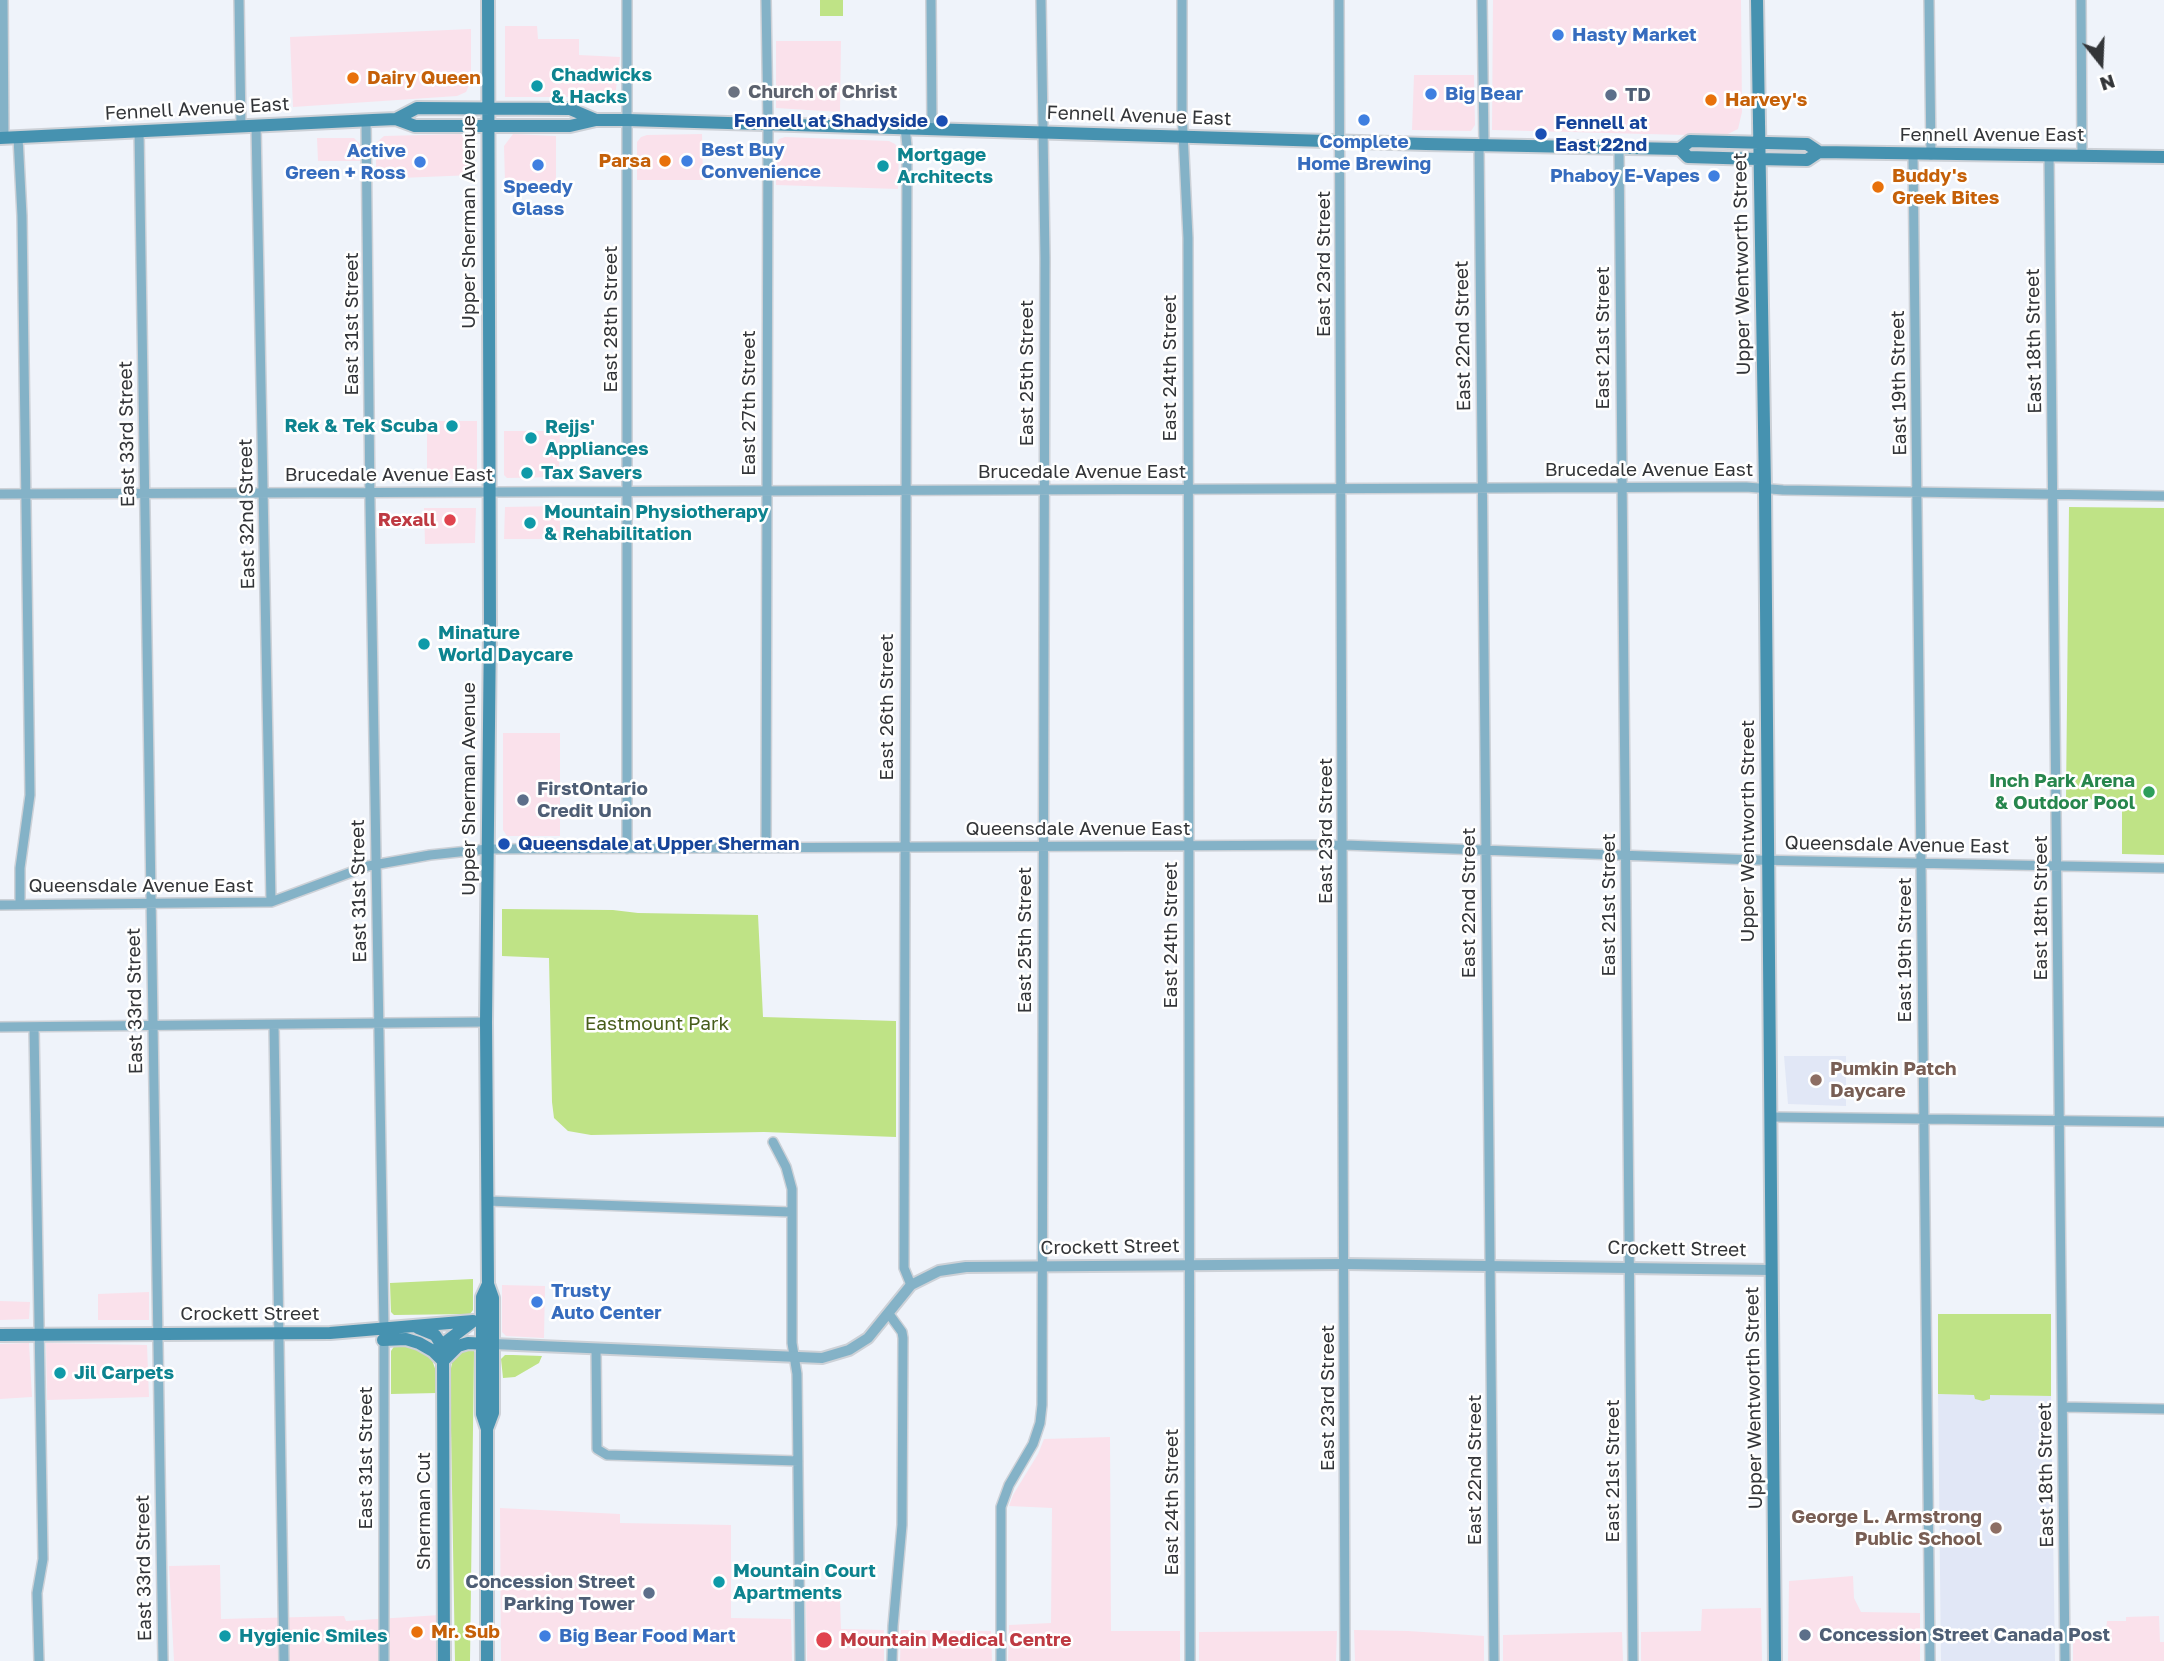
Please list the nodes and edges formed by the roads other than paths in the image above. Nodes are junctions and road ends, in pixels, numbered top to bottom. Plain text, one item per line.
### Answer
1 (2, 0) edge
2 (239, 0) edge
3 (488, 0) edge
4 (627, 0) edge
5 (766, 0) edge
6 (931, 0) edge
7 (1041, 0) edge
8 (1182, 0) edge
9 (1339, 0) edge
10 (1482, 0) edge
11 (1757, 0) edge
12 (1929, 0) edge
13 (2081, 0) edge
14 (488, 107) junction
15 (396, 118) junction
16 (596, 120) junction
17 (628, 120) junction
18 (366, 121) junction
19 (768, 124) junction
20 (256, 126) junction
21 (487, 126) junction
22 (240, 127) junction
23 (905, 127) junction
24 (932, 128) junction
25 (139, 131) junction
26 (1042, 131) junction
27 (18, 137) junction
28 (1184, 137) junction
29 (2, 138) edge
30 (1341, 142) junction
31 (1758, 144) junction
32 (1481, 145) junction
33 (1619, 148) junction
34 (1680, 149) junction
35 (1819, 152) junction
36 (1913, 154) junction
37 (1931, 155) junction
38 (2049, 155) junction
39 (2082, 155) junction
40 (2164, 157) edge
41 (1758, 159) junction
42 (1621, 487) junction
43 (1482, 488) junction
44 (1765, 488) junction
45 (1188, 489) junction
46 (1342, 489) junction
47 (905, 490) junction
48 (1044, 490) junction
49 (371, 492) junction
50 (490, 492) junction
51 (628, 492) junction
52 (767, 492) junction
53 (1918, 492) junction
54 (264, 493) junction
55 (0, 494) edge
56 (145, 494) junction
57 (25, 495) junction
58 (2054, 495) junction
59 (2164, 496) edge
60 (1344, 845) junction
61 (1043, 846) junction
62 (1189, 846) junction
63 (905, 847) junction
64 (766, 848) junction
65 (488, 849) junction
66 (627, 849) junction
67 (1487, 851) junction
68 (1626, 856) junction
69 (1768, 860) junction
70 (1922, 863) junction
71 (377, 864) junction
72 (2057, 865) junction
73 (2164, 868) edge
74 (271, 902) junction
75 (152, 903) junction
76 (20, 904) junction
77 (0, 905) edge
78 (486, 1022) junction
79 (274, 1024) junction
80 (379, 1024) junction
81 (153, 1026) junction
82 (0, 1027) edge
83 (34, 1027) junction
84 (1771, 1117) junction
85 (1924, 1117) junction
86 (2060, 1121) junction
87 (2164, 1122) edge
88 (773, 1142) dead end
89 (487, 1201) junction
90 (791, 1212) junction
91 (1345, 1264) junction
92 (1190, 1265) junction
93 (1491, 1266) junction
94 (1042, 1267) junction
95 (1630, 1268) junction
96 (1772, 1270) junction
97 (488, 1283) junction
98 (911, 1285) junction
99 (482, 1297) junction
100 (889, 1314) junction
101 (473, 1321) junction
102 (403, 1326) junction
103 (278, 1333) junction
104 (158, 1334) junction
105 (384, 1334) junction
106 (0, 1335) edge
107 (39, 1335) junction
108 (488, 1344) junction
109 (596, 1349) junction
110 (795, 1357) junction
111 (443, 1361) junction
112 (2063, 1407) junction
113 (2164, 1409) edge
114 (798, 1461) junction
115 (39, 1661) edge
116 (163, 1661) edge
117 (284, 1661) edge
118 (384, 1661) edge
119 (444, 1661) edge
120 (487, 1661) edge
121 (800, 1661) edge
122 (892, 1661) edge
123 (1001, 1661) edge
124 (1190, 1661) edge
125 (1345, 1661) edge
126 (1494, 1661) edge
127 (1633, 1661) edge
128 (1775, 1661) edge
129 (1930, 1661) edge
130 (2065, 1661) edge

1 - 29 street
2 - 22 street
3 - 14 main road, Upper Sherman Avenue
4 - 17 street, East 28th Street
5 - 19 street, East 27th Street
6 - 24 street
7 - 26 street, East 25th Street
8 - 28 street, East 24th Street
9 - 30 street, East 23rd Street
10 - 32 street, East 22nd Street
11 - 31 main road, Upper Wentworth Street
12 - 37 street
13 - 39 street
14 - 15 main road, Fennell Avenue East
14 - 16 main road, Fennell Avenue East
14 - 21 main road, Upper Sherman Avenue
15 - 18 main road, Fennell Avenue East
15 - 21 main road, Fennell Avenue East
16 - 17 main road, Fennell Avenue East
16 - 21 main road, Fennell Avenue East
17 - 19 main road, Fennell Avenue East
17 - 51 street, East 28th Street
18 - 20 main road, Fennell Avenue East
18 - 49 street, East 31st Street
19 - 23 main road, Fennell Avenue East
19 - 52 street, East 27th Street
20 - 22 main road, Fennell Avenue East
20 - 54 street, East 32nd Street
21 - 50 main road, Upper Sherman Avenue
22 - 25 main road, Fennell Avenue East
23 - 24 main road, Fennell Avenue East
23 - 47 street, East 26th Street
24 - 26 main road, Fennell Avenue East
25 - 27 main road, Fennell Avenue East
25 - 56 street, East 33rd Street
26 - 28 main road, Fennell Avenue East
26 - 48 street, East 25th Street
27 - 29 main road, Fennell Avenue East
27 - 57 street
28 - 30 main road, Fennell Avenue East
28 - 45 street, East 24th Street
30 - 32 main road, Fennell Avenue East
30 - 46 street, East 23rd Street
31 - 34 main road, Fennell Avenue East
31 - 35 main road, Fennell Avenue East
31 - 41 main road, Upper Wentworth Street
32 - 33 main road, Fennell Avenue East
32 - 43 street, East 22nd Street
33 - 34 main road, Fennell Avenue East
33 - 42 street, East 21st Street
34 - 41 main road, Fennell Avenue East
35 - 36 main road, Fennell Avenue East
35 - 41 main road, Fennell Avenue East
36 - 37 main road, Fennell Avenue East
36 - 53 street, East 19th Street
37 - 38 main road, Fennell Avenue East
38 - 39 main road, Fennell Avenue East
38 - 58 street, East 18th Street
39 - 40 main road, Fennell Avenue East
41 - 44 main road, Upper Wentworth Street
42 - 43 street, Brucedale Avenue East
42 - 44 street, Brucedale Avenue East
42 - 68 street, East 21st Street
43 - 46 street, Brucedale Avenue East
43 - 67 street, East 22nd Street
44 - 53 street, Brucedale Avenue East
44 - 69 main road, Upper Wentworth Street
45 - 46 street, Brucedale Avenue East
45 - 48 street, Brucedale Avenue East
45 - 62 street, East 24th Street
46 - 60 street, East 23rd Street
47 - 48 street, Brucedale Avenue East
47 - 52 street, Brucedale Avenue East
47 - 63 street, East 26th Street
48 - 61 street, East 25th Street
49 - 50 street, Brucedale Avenue East
49 - 54 street, Brucedale Avenue East
49 - 71 street, East 31st Street
50 - 51 street, Brucedale Avenue East
50 - 65 main road, Upper Sherman Avenue
51 - 52 street, Brucedale Avenue East
51 - 66 street, East 28th Street
52 - 64 street, East 27th Street
53 - 58 street, Brucedale Avenue East
53 - 70 street, East 19th Street
54 - 56 street, Brucedale Avenue East
54 - 74 street, East 32nd Street
55 - 57 street, Brucedale Avenue East
56 - 57 street, Brucedale Avenue East
56 - 75 street, East 33rd Street
57 - 76 street
58 - 59 street, Brucedale Avenue East
58 - 72 street, East 18th Street
60 - 62 street, Queensdale Avenue East
60 - 67 street, Queensdale Avenue East
60 - 91 street, East 23rd Street
61 - 62 street, Queensdale Avenue East
61 - 63 street, Queensdale Avenue East
61 - 94 street, East 25th Street
62 - 92 street, East 24th Street
63 - 64 street, Queensdale Avenue East
63 - 98 street, East 26th Street
64 - 66 street, Queensdale Avenue East
65 - 66 street, Queensdale Avenue East
65 - 71 street, Queensdale Avenue East
65 - 78 main road, Upper Sherman Avenue
67 - 68 street, Queensdale Avenue East
67 - 93 street, East 22nd Street
68 - 69 street, Queensdale Avenue East
68 - 95 street, East 21st Street
69 - 70 street, Queensdale Avenue East
69 - 84 main road, Upper Wentworth Street
70 - 72 street, Queensdale Avenue East
70 - 85 street, East 19th Street
71 - 74 street, Queensdale Avenue East
71 - 80 street, East 31st Street
72 - 73 street, Queensdale Avenue East
72 - 86 street, East 18th Street
74 - 75 street, Queensdale Avenue East
75 - 76 street, Queensdale Avenue East
75 - 81 street, East 33rd Street
76 - 77 street, Queensdale Avenue East
78 - 80 street
78 - 89 main road, Upper Sherman Avenue
79 - 80 street
79 - 81 street
79 - 103 street
80 - 105 street, East 31st Street
81 - 83 street
81 - 104 street, East 33rd Street
82 - 83 street
83 - 107 street
84 - 85 street
84 - 96 main road, Upper Wentworth Street
85 - 86 street
85 - 129 street, East 19th Street
86 - 87 street
86 - 112 street, East 18th Street
88 - 90 street
89 - 90 street
89 - 97 main road, Upper Sherman Avenue
90 - 110 street
91 - 92 street, Crockett Street
91 - 93 street, Crockett Street
91 - 125 street, East 23rd Street
92 - 94 street, Crockett Street
92 - 124 street, East 24th Street
93 - 95 street, Crockett Street
93 - 126 street, East 22nd Street
94 - 98 street, Crockett Street
94 - 123 street, East 25th Street
95 - 96 street, Crockett Street
95 - 127 street, East 21st Street
96 - 128 main road, Upper Wentworth Street
97 - 99 main road, Upper Sherman Avenue
97 - 108 main road, Upper Sherman Avenue
98 - 100 street, Crockett Street
99 - 101 main road
99 - 108 main road, Upper Sherman Avenue
100 - 110 street, Crockett Street
100 - 122 street
101 - 102 main road, Crockett Street
101 - 111 main road
102 - 105 main road, Crockett Street
102 - 111 main road
103 - 104 main road, Crockett Street
103 - 105 main road, Crockett Street
103 - 117 street
104 - 107 main road, Crockett Street
104 - 116 street, East 33rd Street
105 - 111 main road
105 - 118 street, East 31st Street
106 - 107 main road, Crockett Street
107 - 115 street
108 - 109 street, Crockett Street
108 - 111 main road
108 - 120 main road, Upper Sherman Avenue
109 - 110 street, Crockett Street
109 - 114 street
110 - 114 street
111 - 119 main road, Sherman Cut
112 - 113 street
112 - 130 street, East 18th Street
114 - 121 street

